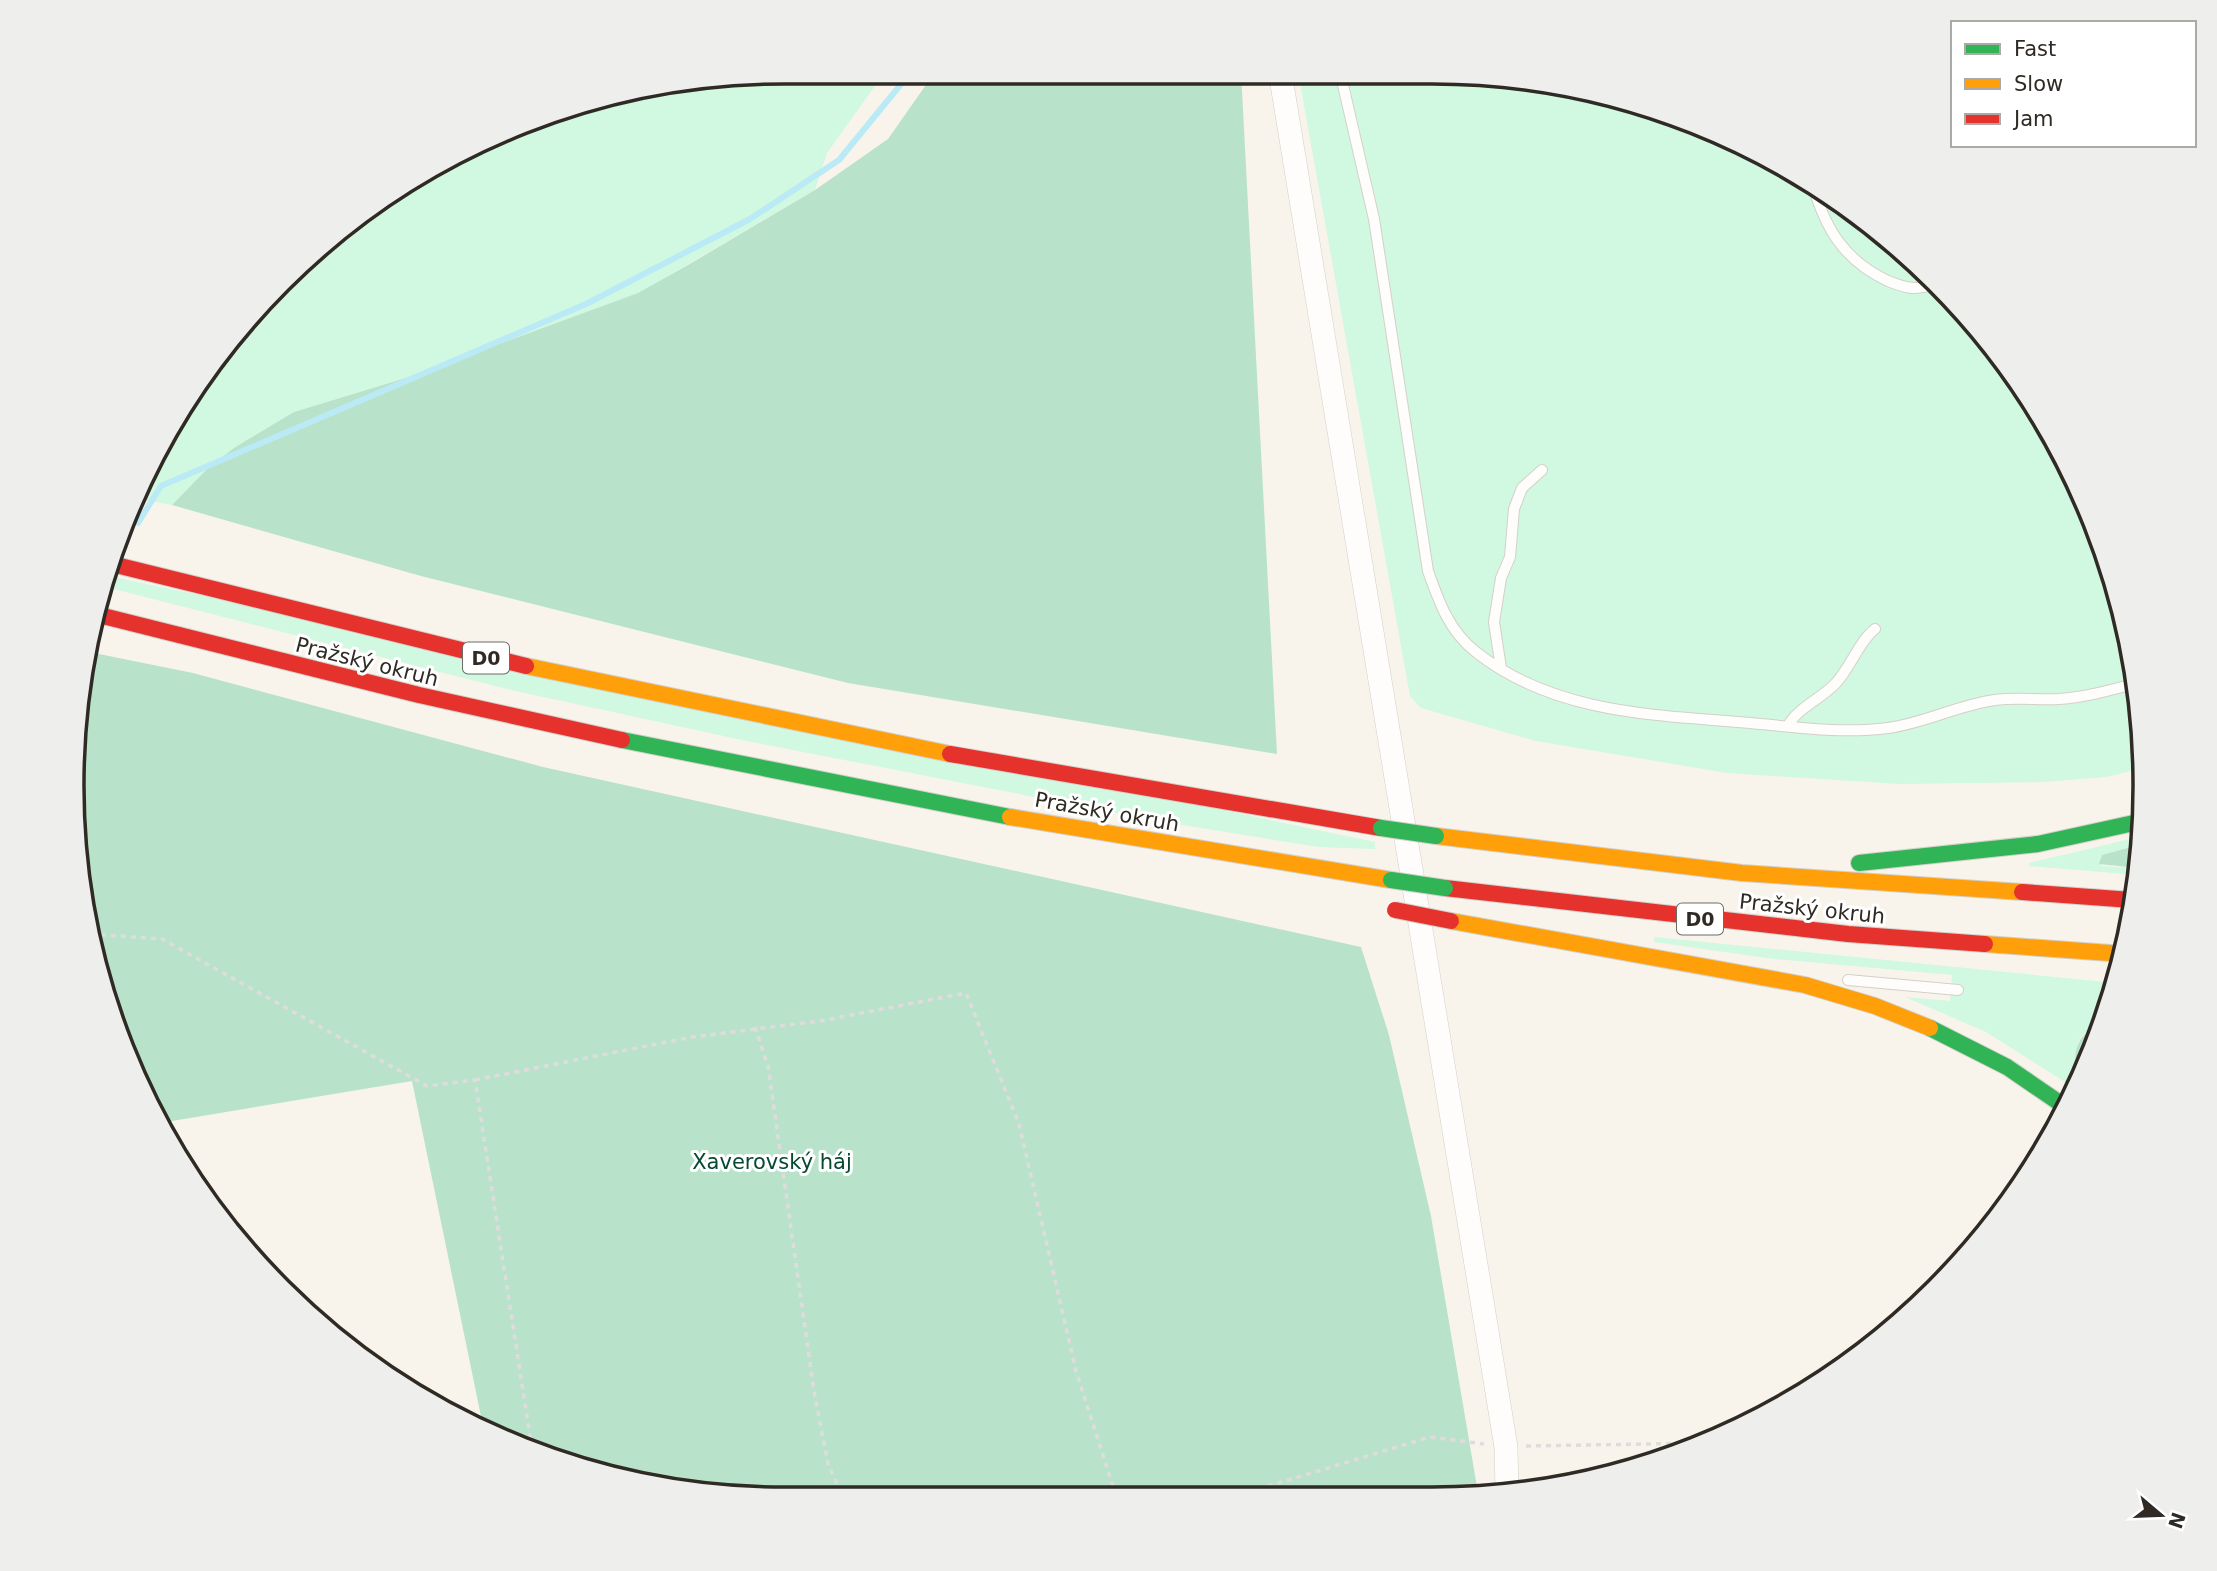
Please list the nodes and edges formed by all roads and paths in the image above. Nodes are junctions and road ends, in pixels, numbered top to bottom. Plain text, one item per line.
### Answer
1 (1282, 84) edge
2 (1342, 84) edge
3 (1818, 200) edge
4 (1925, 286) edge
5 (1542, 470) dead end
6 (119, 566) edge
7 (105, 616) edge
8 (1875, 629) dead end
9 (1501, 668) junction
10 (2126, 687) edge
11 (1788, 726) junction
12 (2131, 824) edge
13 (1121, 837) junction
14 (1742, 873) junction
15 (1278, 879) dead end
16 (2124, 899) edge
17 (1389, 908) dead end
18 (1451, 921) junction
19 (100, 935) edge
20 (2112, 953) edge
21 (1819, 976) dead end
22 (1833, 978) dead end
23 (1958, 990) dead end
24 (755, 1027) junction
25 (475, 1080) junction
26 (2058, 1102) edge
27 (530, 1439) edge
28 (1674, 1444) edge
29 (1506, 1447) junction
30 (1507, 1482) edge
31 (839, 1487) edge
32 (1113, 1487) edge
33 (1265, 1487) edge

1 - 29 street
2 - 9 lane
3 - 4 lane
5 - 9 lane
6 - 14 highway, Pražský okruh / D0, bridge
7 - 13 highway, Pražský okruh / D0
8 - 11 lane
9 - 11 lane
10 - 11 lane
12 - 14 highway
13 - 15 highway
13 - 20 highway, Pražský okruh / D0, bridge
14 - 16 highway, Pražský okruh / D0
17 - 18 highway, bridge
18 - 21 lane
18 - 26 highway
19 - 25 path
22 - 23 lane
24 - 25 path
24 - 31 path
24 - 32 path
25 - 27 path
28 - 29 path
29 - 30 street
29 - 33 path

